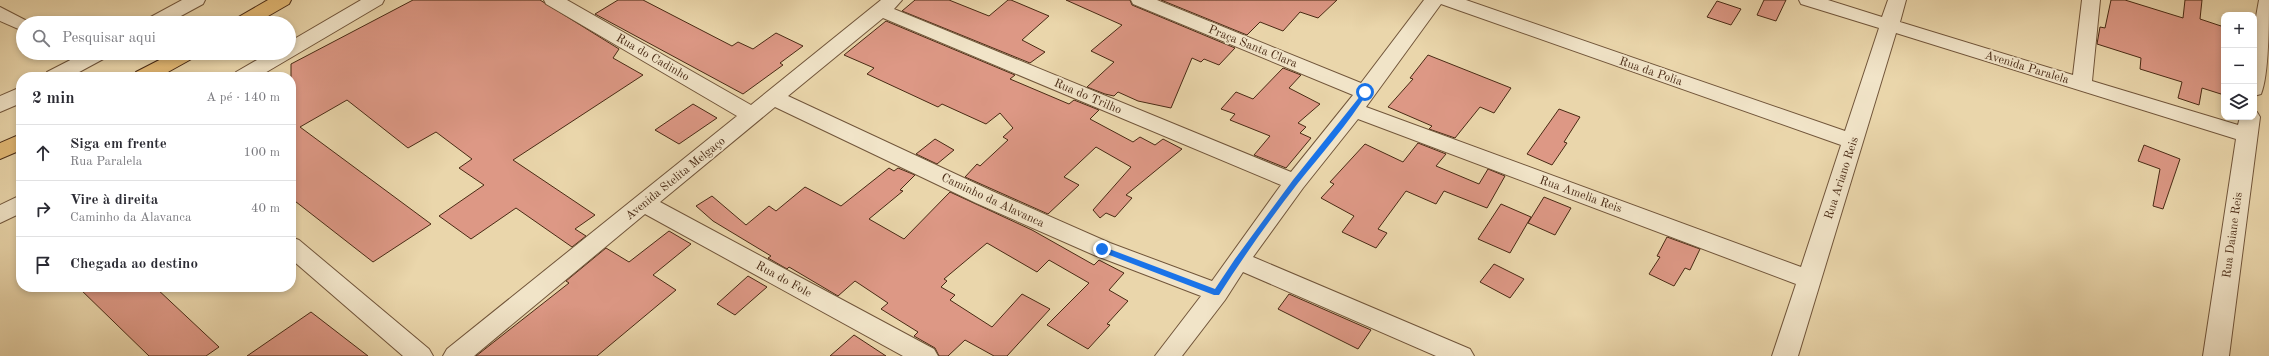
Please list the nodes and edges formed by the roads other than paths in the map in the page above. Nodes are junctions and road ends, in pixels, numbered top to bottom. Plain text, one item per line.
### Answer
1 (196, 0) edge
2 (282, 0) edge
3 (553, 0) edge
4 (1140, 0) edge
5 (1434, 0) edge
6 (1448, 0) edge
7 (1808, 0) edge
8 (1897, 0) edge
9 (2091, 0) edge
10 (2268, 0) edge
11 (366, 2) edge
12 (887, 5) edge
13 (0, 13) edge
14 (167, 16) edge
15 (254, 16) edge
16 (16, 21) edge
17 (1890, 25) junction
18 (2266, 34) edge
19 (296, 46) edge
20 (80, 60) edge
21 (175, 60) edge
22 (272, 60) edge
23 (62, 72) edge
24 (152, 72) edge
25 (252, 72) edge
26 (2082, 83) junction
27 (2255, 84) edge
28 (16, 97) edge
29 (774, 98) junction
30 (1360, 101) junction
31 (0, 106) edge
32 (752, 115) junction
33 (2248, 126) edge
34 (1853, 142) junction
35 (16, 144) edge
36 (0, 152) edge
37 (1295, 182) junction
38 (643, 203) junction
39 (16, 206) edge
40 (0, 215) edge
41 (296, 250) edge
42 (1238, 260) junction
43 (1808, 279) junction
44 (1217, 293) junction
45 (2218, 355) edge
46 (420, 356) edge
47 (456, 356) edge
48 (925, 356) edge
49 (1168, 356) edge
50 (1461, 356) edge
51 (1785, 356) edge

1 - 14 street
2 - 15 highway
3 - 32 street, Rua do Cadinho
4 - 30 street, Praça Santa Clara
5 - 30 street
6 - 34 street, Rua da Polia
7 - 17 street, Avenida Paralela
8 - 17 street, Rua Ariano Reis
9 - 26 street
10 - 18 street
11 - 19 street
12 - 29 street, Avenida Stelita Melgaço
12 - 37 street, Rua do Trilho
13 - 16 street
17 - 26 street, Avenida Paralela
17 - 34 street, Rua Ariano Reis
18 - 27 street
20 - 23 street
21 - 24 highway
22 - 25 street
26 - 33 street, Avenida Paralela
28 - 31 street
29 - 32 street, Avenida Stelita Melgaço
29 - 44 street, Caminho da Alavanca
30 - 37 street
30 - 43 street, Rua Amelia Reis
32 - 38 street, Avenida Stelita Melgaço
33 - 45 street, Rua Daiane Reis
34 - 43 street, Rua Ariano Reis
35 - 36 highway
37 - 42 street
38 - 47 street, Avenida Stelita Melgaço
38 - 48 street, Rua do Fole
39 - 40 street
41 - 46 street
42 - 44 street
42 - 50 street
43 - 51 street, Rua Ariano Reis
44 - 49 street

